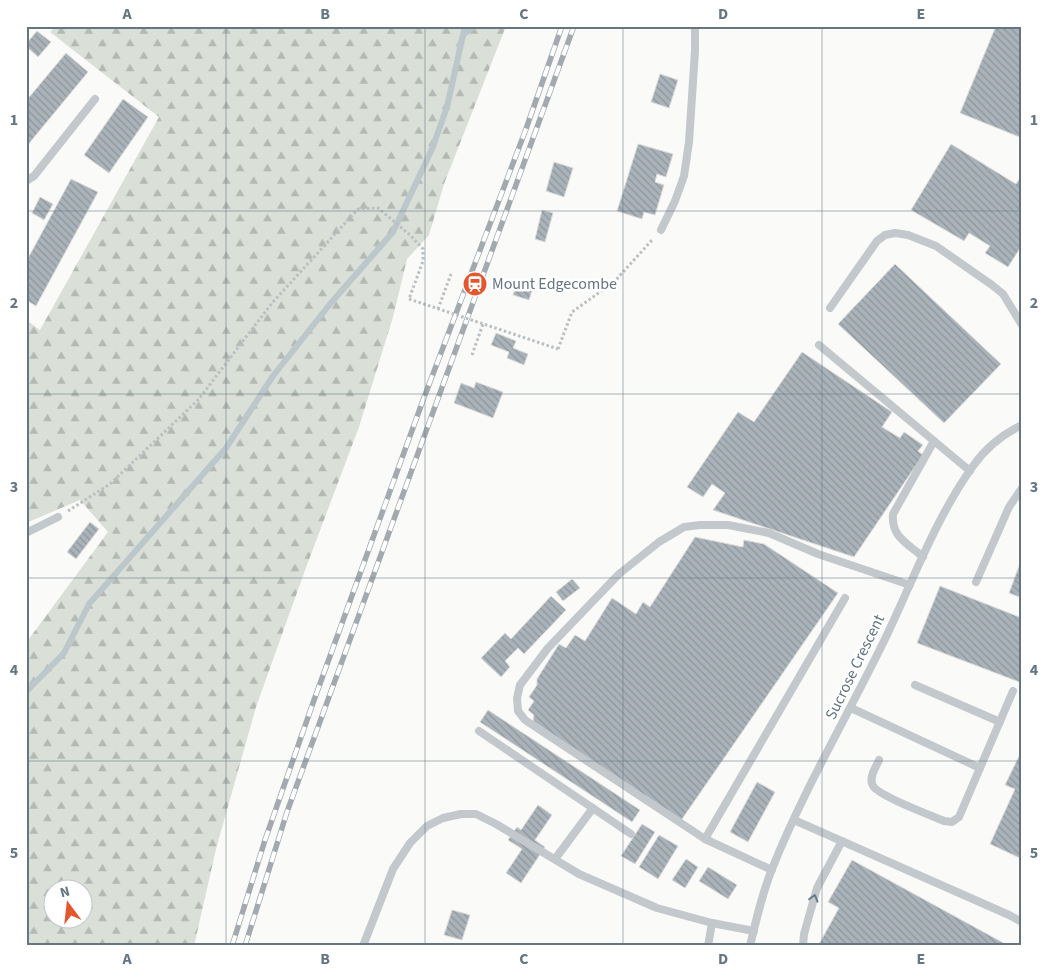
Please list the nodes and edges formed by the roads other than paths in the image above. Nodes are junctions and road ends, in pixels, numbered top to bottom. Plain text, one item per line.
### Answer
1 (695, 26) edge
2 (95, 99) dead end
3 (26, 181) edge
4 (661, 230) road end
5 (830, 308) dead end
6 (1022, 325) edge
7 (819, 345) dead end
8 (1022, 425) edge
9 (934, 441) junction
10 (970, 471) junction
11 (1022, 488) edge
12 (58, 517) road end
13 (26, 534) edge
14 (923, 557) junction
15 (976, 582) dead end
16 (910, 585) junction
17 (845, 598) dead end
18 (916, 685) dead end
19 (1013, 691) dead end
20 (850, 708) junction
21 (1000, 722) junction
22 (479, 731) dead end
23 (879, 760) dead end
24 (980, 768) junction
25 (594, 808) junction
26 (794, 820) junction
27 (631, 834) dead end
28 (705, 839) junction
29 (842, 841) junction
30 (555, 860) junction
31 (772, 870) junction
32 (1022, 922) edge
33 (712, 923) junction
34 (754, 931) junction
35 (363, 946) edge
36 (708, 946) edge
37 (750, 946) edge
38 (803, 946) edge

1 - 4 lane
2 - 3 lane
5 - 6 lane
7 - 9 lane
8 - 10 lane, Sucrose Crescent
9 - 10 lane
9 - 14 lane
10 - 14 lane, Sucrose Crescent
11 - 15 lane
12 - 13 lane
14 - 16 lane, Sucrose Crescent
16 - 20 lane, Sucrose Crescent
16 - 28 lane
17 - 28 lane
18 - 21 lane
19 - 21 lane
20 - 24 lane
20 - 26 lane, Sucrose Crescent
21 - 24 lane
22 - 25 lane
23 - 24 lane
25 - 27 lane
25 - 30 lane
26 - 29 lane
26 - 31 lane, Sucrose Crescent
28 - 31 lane
29 - 32 lane
38 -> 29 lane
30 - 33 lane
30 - 35 lane
31 - 34 lane, Sucrose Crescent
33 - 34 lane
33 - 36 lane
34 - 37 lane, Sucrose Crescent

